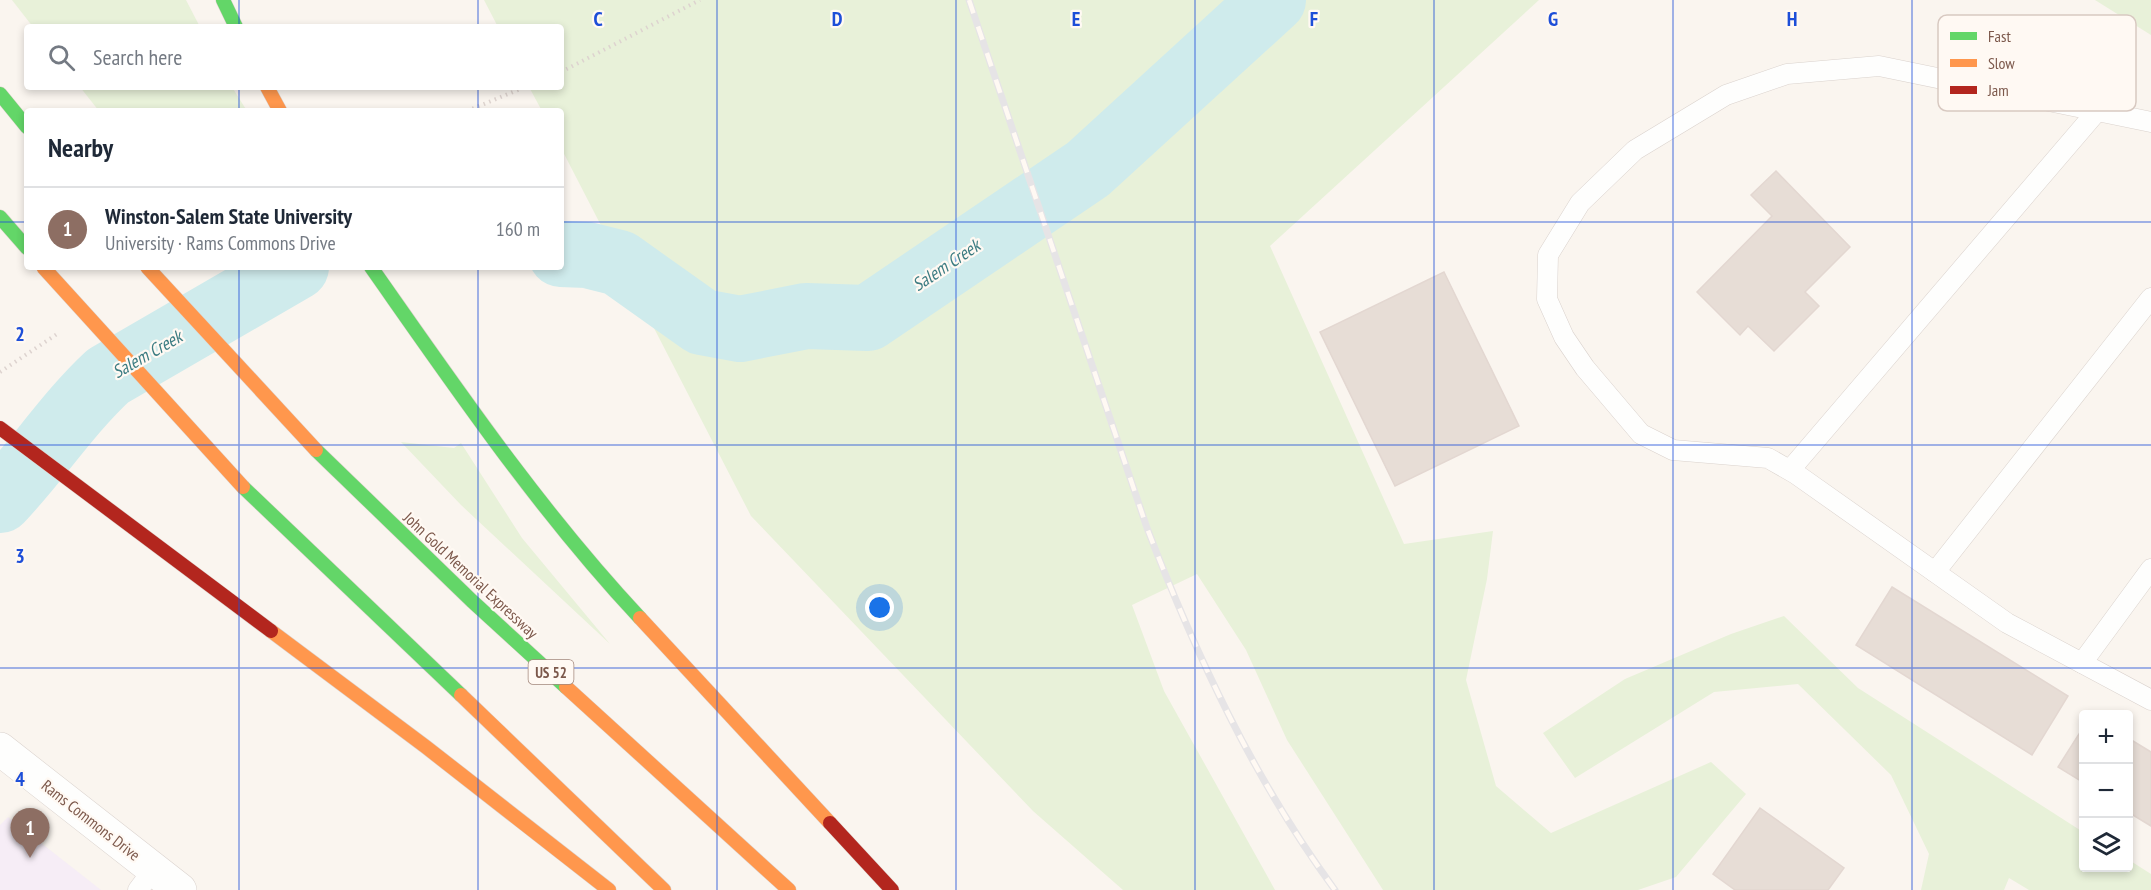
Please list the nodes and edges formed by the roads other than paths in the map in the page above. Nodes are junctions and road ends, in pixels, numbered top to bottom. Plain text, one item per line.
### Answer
1 (223, 0) edge
2 (235, 24) edge
3 (1938, 78) edge
4 (269, 90) edge
5 (0, 94) edge
6 (278, 108) edge
7 (2097, 111) edge
8 (2102, 111) edge
9 (2151, 122) edge
10 (24, 123) edge
11 (0, 217) edge
12 (24, 245) edge
13 (46, 270) edge
14 (150, 270) edge
15 (373, 270) edge
16 (2151, 298) edge
17 (0, 428) edge
18 (1790, 470) junction
19 (2151, 568) edge
20 (1935, 572) junction
21 (2082, 663) junction
22 (2151, 700) edge
23 (0, 750) edge
24 (146, 880) edge
25 (180, 890) edge
26 (609, 890) edge
27 (664, 890) edge
28 (789, 890) edge
29 (891, 890) edge

1 - 2 highway
3 - 18 lane
4 - 6 highway
5 - 10 highway
7 - 18 lane
8 - 9 lane
11 - 12 highway
13 - 27 highway, bridge
14 - 28 highway, John Gold Memorial Expressway / US 52, bridge
15 - 29 highway
16 - 20 lane
17 - 26 highway
18 - 20 lane
19 - 21 lane
20 - 21 lane
21 - 22 lane
23 - 24 street, Rams Commons Drive
24 - 25 street, Rams Commons Drive

